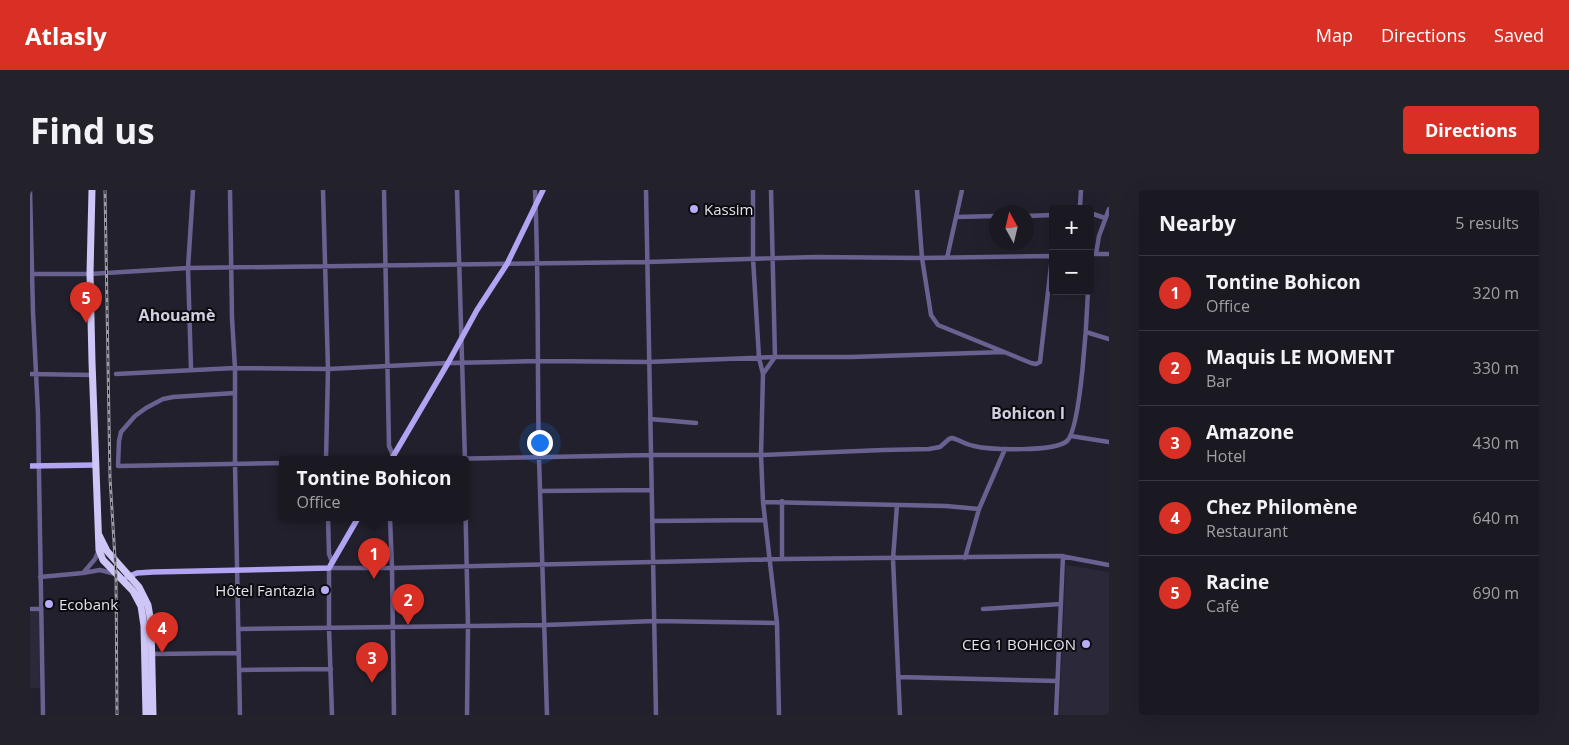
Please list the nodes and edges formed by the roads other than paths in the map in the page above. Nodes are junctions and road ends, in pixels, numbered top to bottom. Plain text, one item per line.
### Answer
1 (30, 190) edge
2 (92, 190) edge
3 (193, 190) edge
4 (230, 190) edge
5 (323, 190) edge
6 (384, 190) edge
7 (457, 190) edge
8 (536, 190) edge
9 (543, 190) edge
10 (646, 190) edge
11 (753, 190) edge
12 (771, 190) edge
13 (917, 190) edge
14 (962, 190) edge
15 (1081, 190) edge
16 (536, 202) junction
17 (1080, 205) edge
18 (1109, 211) edge
19 (1094, 214) edge
20 (989, 216) edge
21 (1034, 216) edge
22 (1049, 216) edge
23 (956, 217) junction
24 (1105, 218) junction
25 (1094, 250) edge
26 (1094, 254) edge
27 (1109, 254) edge
28 (1049, 257) edge
29 (753, 258) junction
30 (773, 258) junction
31 (922, 258) junction
32 (947, 258) junction
33 (647, 262) junction
34 (538, 263) junction
35 (460, 264) junction
36 (507, 264) junction
37 (385, 266) junction
38 (324, 267) junction
39 (188, 268) junction
40 (231, 268) junction
41 (31, 274) edge
42 (90, 274) junction
43 (1049, 283) edge
44 (1088, 295) edge
45 (1086, 332) junction
46 (1109, 339) edge
47 (460, 340) junction
48 (1004, 352) junction
49 (775, 357) junction
50 (759, 358) junction
51 (539, 361) junction
52 (648, 362) junction
53 (448, 363) junction
54 (462, 363) junction
55 (388, 367) junction
56 (235, 368) junction
57 (191, 369) junction
58 (328, 369) junction
59 (30, 374) edge
60 (36, 374) junction
61 (116, 374) dead end
62 (763, 374) junction
63 (92, 375) junction
64 (235, 393) junction
65 (650, 419) junction
66 (696, 423) dead end
67 (1071, 436) junction
68 (1109, 442) edge
69 (1005, 449) junction
70 (650, 455) junction
71 (761, 455) junction
72 (326, 456) edge
73 (391, 456) edge
74 (394, 456) edge
75 (464, 456) edge
76 (539, 458) junction
77 (469, 460) edge
78 (279, 463) edge
79 (235, 464) junction
80 (96, 465) junction
81 (30, 466) edge
82 (38, 466) junction
83 (651, 490) junction
84 (540, 491) junction
85 (782, 501) junction
86 (763, 502) junction
87 (897, 506) junction
88 (979, 509) junction
89 (764, 520) junction
90 (328, 521) edge
91 (356, 521) edge
92 (390, 521) edge
93 (466, 521) edge
94 (652, 521) junction
95 (98, 532) junction
96 (99, 550) junction
97 (1063, 556) junction
98 (965, 558) junction
99 (782, 559) junction
100 (893, 559) junction
101 (770, 560) junction
102 (332, 562) junction
103 (654, 562) junction
104 (543, 565) junction
105 (1109, 565) edge
106 (467, 566) junction
107 (329, 568) junction
108 (392, 568) junction
109 (237, 570) junction
110 (83, 573) junction
111 (116, 574) junction
112 (129, 575) junction
113 (40, 576) junction
114 (122, 581) junction
115 (1061, 604) junction
116 (30, 609) edge
117 (41, 609) junction
118 (983, 609) dead end
119 (655, 620) junction
120 (777, 623) junction
121 (545, 625) junction
122 (468, 626) junction
123 (329, 628) junction
124 (393, 628) junction
125 (239, 629) junction
126 (239, 653) junction
127 (152, 654) junction
128 (331, 669) junction
129 (240, 670) junction
130 (898, 677) junction
131 (1057, 681) junction
132 (43, 715) edge
133 (146, 715) edge
134 (153, 715) edge
135 (240, 715) edge
136 (332, 715) edge
137 (394, 715) edge
138 (467, 715) edge
139 (547, 715) edge
140 (656, 715) edge
141 (779, 715) edge
142 (900, 715) edge
143 (1056, 715) edge

1 - 41 street
2 - 42 highway
3 - 39 street
4 - 40 street
5 - 38 street
6 - 37 street
7 - 35 street
8 - 16 street
9 - 16 main road
10 - 33 street
11 - 29 street
12 - 30 street
13 - 31 street
14 - 23 street
15 - 17 street
16 - 34 street
16 - 36 main road
18 - 24 street
19 - 24 street
20 - 23 street
21 - 22 street
23 - 32 street
24 - 25 street
26 - 27 street
28 - 32 street
29 - 30 street
29 - 33 street
29 - 50 street
30 - 31 street
30 - 49 street
31 - 32 street
31 - 48 street
33 - 34 street
33 - 52 street
34 - 36 street
34 - 51 street
35 - 36 street
35 - 37 street
35 - 47 street
36 - 47 main road
37 - 38 street
37 - 55 street
38 - 40 street
38 - 58 street
39 - 40 street
39 - 42 street
39 - 57 street
40 - 56 street
41 - 42 street
41 - 60 street
42 - 63 highway
43 - 48 street
44 - 45 street
45 - 46 street
45 - 67 street
47 - 53 main road
47 - 54 street
48 - 49 street
49 - 50 street
49 - 62 street
50 - 52 street
50 - 62 street
51 - 52 street
51 - 54 street
51 - 76 street
52 - 65 street
53 - 54 street
53 - 55 street
53 - 74 main road
54 - 75 street
55 - 58 street
55 - 73 street
56 - 57 street
56 - 58 street
56 - 64 street
57 - 61 street
58 - 72 street
59 - 60 street
60 - 63 street
60 - 82 street
62 - 71 street
63 - 80 highway
64 - 79 street
64 - 79 street
65 - 66 street
65 - 70 street
67 - 68 street
67 - 69 street
69 - 71 street
69 - 88 street
70 - 71 street
70 - 76 street
70 - 83 street
71 - 86 street
76 - 77 street
76 - 84 street
78 - 79 street
79 - 109 street
80 - 82 main road
80 - 95 highway
81 - 82 main road
82 - 113 street
83 - 84 street
83 - 94 street
84 - 104 street
85 - 86 street
85 - 87 street
85 - 99 street
86 - 89 street
87 - 88 street
87 - 100 street
88 - 98 street
89 - 94 street
89 - 101 street
90 - 102 street
91 - 102 main road
92 - 108 street
93 - 106 street
94 - 103 street
95 - 96 highway
95 - 112 highway
96 - 110 street
96 - 111 highway
97 - 98 street
97 - 105 street
97 - 115 street
98 - 100 street
99 - 100 street
99 - 101 street
100 - 130 street
101 - 103 street
101 - 120 street
102 - 107 main road
103 - 104 street
103 - 119 street
104 - 106 street
104 - 121 street
106 - 108 street
106 - 122 street
107 - 108 street
107 - 109 main road
107 - 123 street
108 - 124 street
109 - 112 main road
109 - 125 street
110 - 111 street
110 - 113 street
111 - 114 highway
112 - 114 main road
112 - 127 highway
113 - 117 street
114 - 133 highway
115 - 118 street
115 - 131 street
116 - 117 street
117 - 132 street
119 - 120 street
119 - 121 street
119 - 140 street
120 - 141 street
121 - 122 street
121 - 139 street
122 - 124 street
122 - 138 street
123 - 124 street
123 - 125 street
123 - 128 street
124 - 137 street
125 - 126 street
126 - 127 street
126 - 129 street
127 - 134 highway
128 - 129 street
128 - 136 street
129 - 135 street
130 - 131 street
130 - 142 street
131 - 143 street

